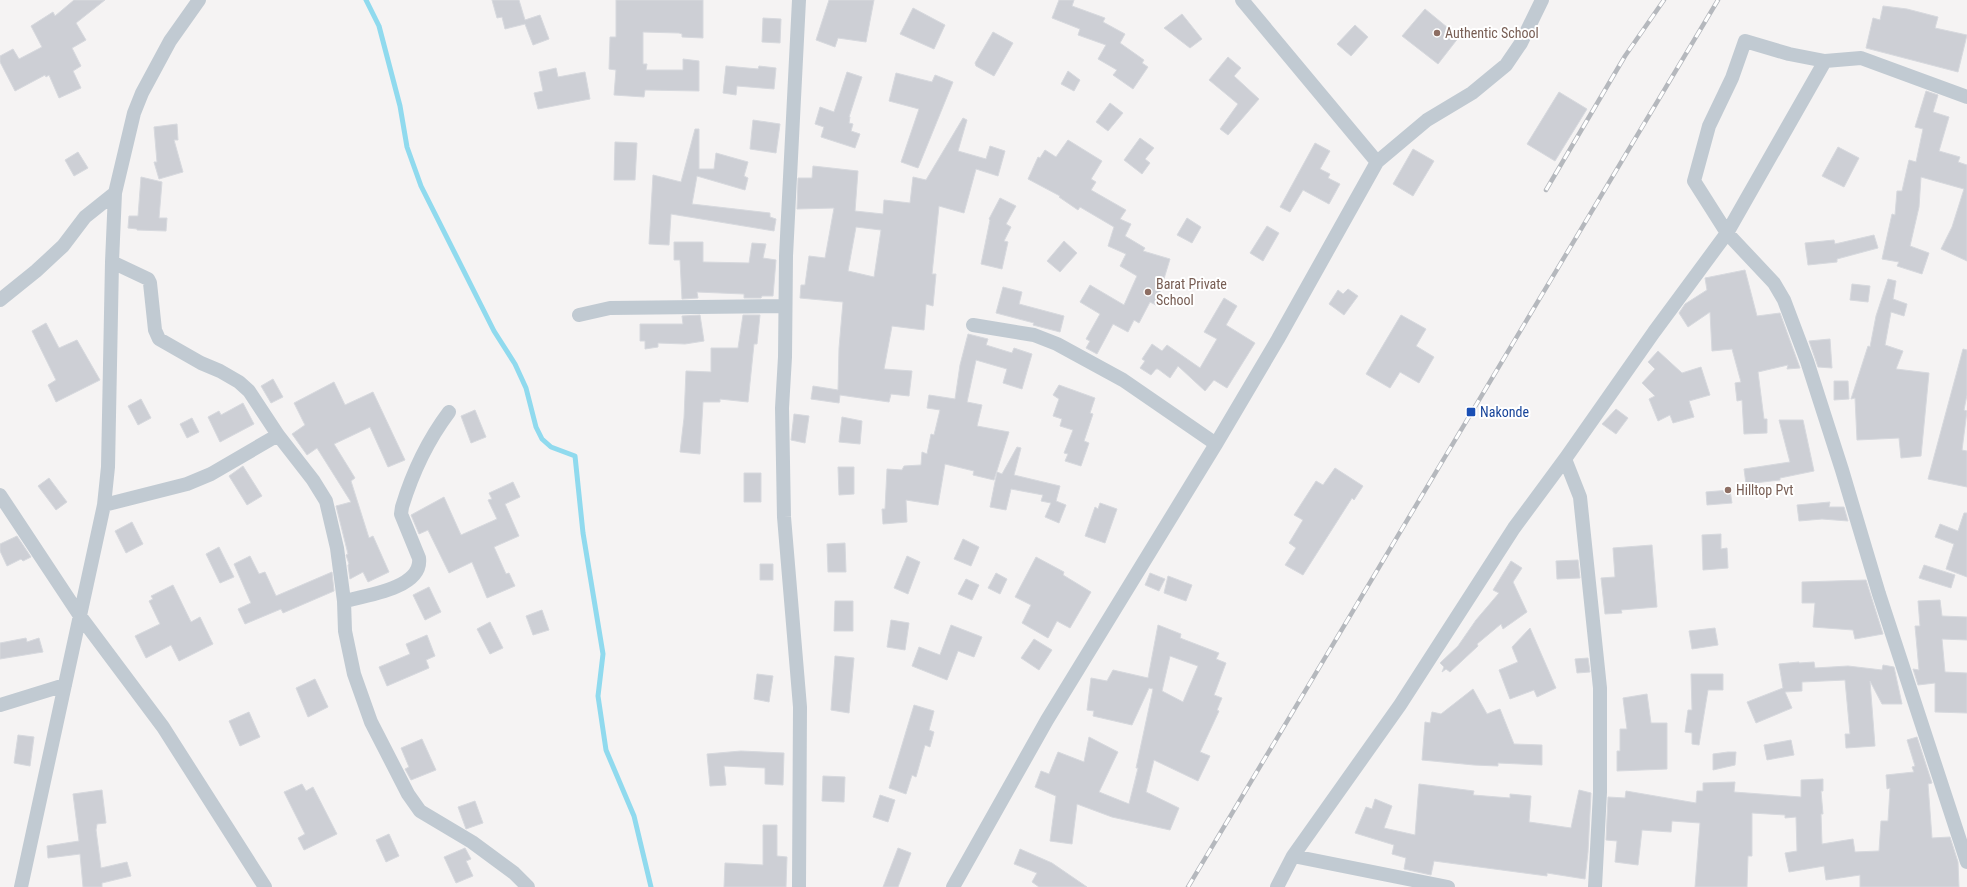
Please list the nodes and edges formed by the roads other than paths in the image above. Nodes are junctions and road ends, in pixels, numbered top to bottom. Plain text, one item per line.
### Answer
1 (199, 0) edge
2 (800, 0) edge
3 (1242, 0) edge
4 (1542, 0) edge
5 (1826, 61) junction
6 (1967, 97) edge
7 (1377, 162) junction
8 (115, 193) junction
9 (1727, 233) junction
10 (112, 262) junction
11 (0, 300) edge
12 (785, 306) junction
13 (579, 315) dead end
14 (973, 325) dead end
15 (449, 412) dead end
16 (278, 435) junction
17 (1216, 444) junction
18 (1566, 459) junction
19 (0, 495) edge
20 (104, 505) junction
21 (344, 601) junction
22 (80, 616) junction
23 (65, 685) junction
24 (0, 705) edge
25 (1293, 856) junction
26 (1967, 862) edge
27 (21, 887) edge
28 (264, 887) edge
29 (528, 887) edge
30 (799, 887) edge
31 (953, 887) edge
32 (1277, 887) edge
33 (1448, 887) edge
34 (1595, 887) edge

1 - 8 street
2 - 12 street
3 - 7 street
4 - 7 street
5 - 6 street
5 - 9 street
5 - 9 street
7 - 17 street
8 - 10 street
8 - 11 street
9 - 18 street
9 - 26 street
10 - 16 street
10 - 20 street
12 - 13 street
12 - 30 street
14 - 17 street
15 - 21 street
16 - 20 street
16 - 21 street
17 - 31 street
18 - 25 street
18 - 34 street
19 - 22 street
20 - 22 street
21 - 29 street
22 - 23 street
22 - 28 street
23 - 24 street
23 - 27 street
25 - 32 street
25 - 33 street

